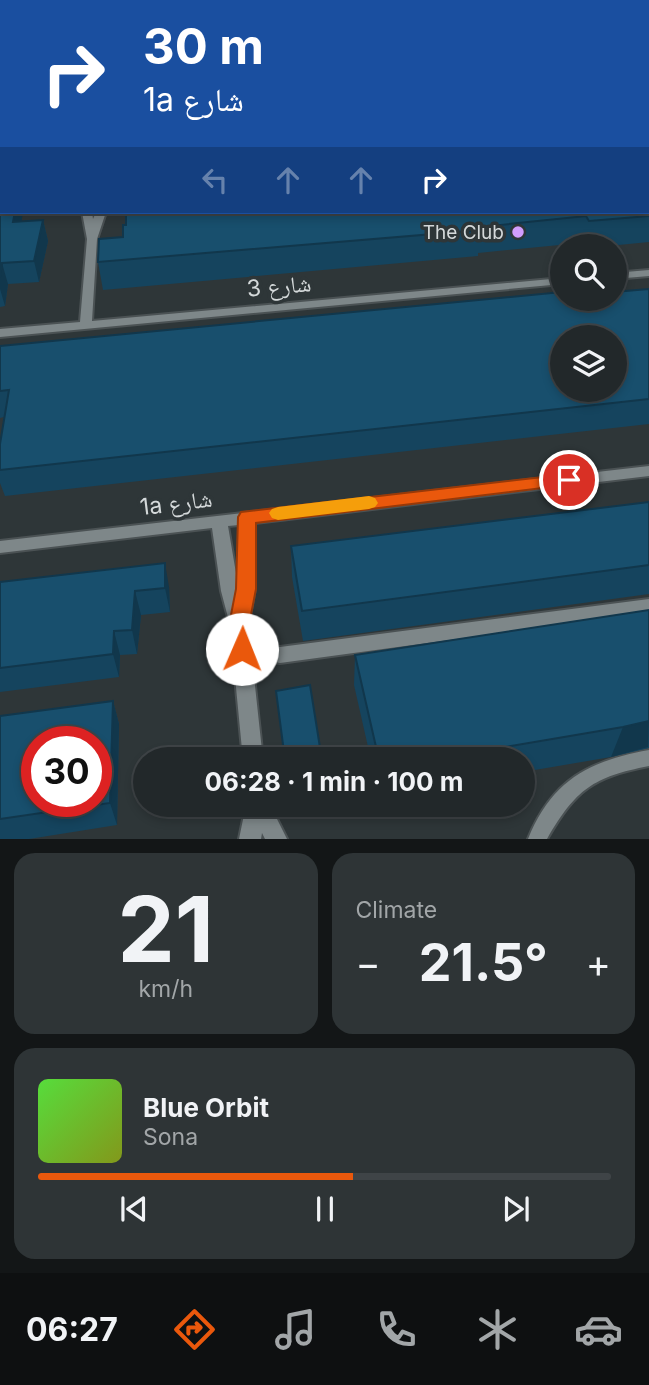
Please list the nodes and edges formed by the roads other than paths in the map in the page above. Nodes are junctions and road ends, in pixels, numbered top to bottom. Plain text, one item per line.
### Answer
1 (87, 214) edge
2 (100, 214) edge
3 (92, 239) junction
4 (649, 273) edge
5 (627, 275) edge
6 (550, 282) edge
7 (86, 325) junction
8 (0, 333) edge
9 (649, 471) edge
10 (247, 517) junction
11 (219, 520) junction
12 (0, 547) edge
13 (649, 606) edge
14 (239, 625) junction
15 (242, 649) junction
16 (252, 747) edge
17 (649, 758) edge
18 (255, 817) edge
19 (264, 817) edge
20 (250, 839) edge
21 (276, 839) edge
22 (537, 839) edge

1 - 3 street
2 - 3 street
3 - 7 street
4 - 5 street
6 - 7 street, شارع 3
7 - 8 street, شارع 3
9 - 10 street, 1a شارع
10 - 11 street, 1a شارع
10 - 14 street
11 - 12 street, 1a شارع
11 - 14 street
13 - 15 street
14 - 15 street
15 - 16 street
17 - 22 lane
18 - 20 street
19 - 21 street

